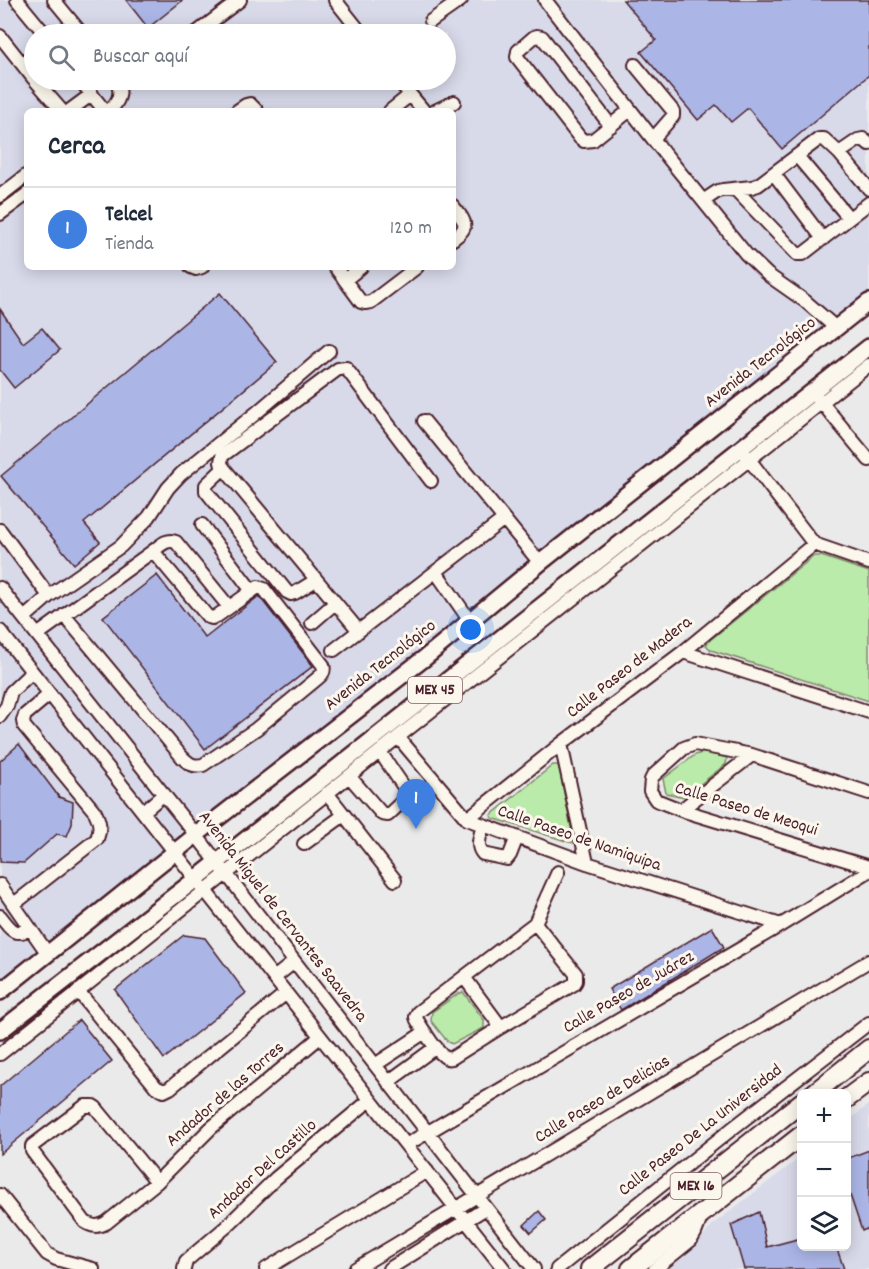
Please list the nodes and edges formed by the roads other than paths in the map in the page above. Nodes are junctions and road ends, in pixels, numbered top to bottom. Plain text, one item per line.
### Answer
1 (17, 0) edge
2 (54, 0) edge
3 (240, 0) edge
4 (335, 0) edge
5 (461, 0) edge
6 (545, 0) edge
7 (431, 21) dead end
8 (37, 24) edge
9 (74, 24) edge
10 (208, 24) edge
11 (354, 24) edge
12 (0, 36) edge
13 (24, 65) edge
14 (635, 65) dead end
15 (44, 90) edge
16 (89, 90) edge
17 (119, 90) edge
18 (406, 90) edge
19 (92, 94) junction
20 (410, 95) junction
21 (454, 102) dead end
22 (59, 108) edge
23 (73, 108) edge
24 (104, 108) edge
25 (110, 108) edge
26 (242, 108) edge
27 (254, 108) edge
28 (394, 108) edge
29 (421, 108) edge
30 (441, 108) edge
31 (630, 110) junction
32 (611, 126) junction
33 (653, 139) junction
34 (869, 144) edge
35 (839, 153) junction
36 (797, 156) junction
37 (774, 174) junction
38 (24, 177) edge
39 (735, 189) junction
40 (869, 189) edge
41 (0, 196) edge
42 (24, 196) edge
43 (703, 201) junction
44 (869, 203) edge
45 (456, 210) edge
46 (0, 214) edge
47 (849, 219) junction
48 (456, 237) edge
49 (823, 239) junction
50 (337, 270) edge
51 (357, 270) edge
52 (413, 270) edge
53 (345, 280) junction
54 (869, 302) edge
55 (836, 328) junction
56 (869, 347) edge
57 (329, 351) dead end
58 (869, 365) edge
59 (817, 397) junction
60 (424, 421) dead end
61 (745, 454) junction
62 (869, 460) edge
63 (224, 468) junction
64 (431, 481) dead end
65 (504, 519) junction
66 (202, 525) dead end
67 (0, 530) edge
68 (814, 544) junction
69 (153, 551) junction
70 (540, 563) junction
71 (869, 563) edge
72 (436, 572) junction
73 (316, 580) junction
74 (0, 588) edge
75 (252, 591) junction
76 (49, 596) junction
77 (335, 603) junction
78 (230, 607) junction
79 (64, 615) junction
80 (24, 618) junction
81 (470, 621) junction
82 (312, 623) dead end
83 (0, 631) edge
84 (359, 631) junction
85 (37, 635) junction
86 (334, 650) dead end
87 (682, 652) junction
88 (33, 672) junction
89 (0, 684) edge
90 (50, 694) junction
91 (10, 696) junction
92 (869, 712) edge
93 (0, 716) edge
94 (398, 737) junction
95 (561, 744) junction
96 (380, 752) junction
97 (752, 755) junction
98 (349, 776) junction
99 (327, 793) junction
100 (869, 793) edge
101 (164, 794) junction
102 (681, 810) junction
103 (143, 812) junction
104 (344, 815) junction
105 (467, 819) junction
106 (483, 825) junction
107 (196, 835) junction
108 (517, 837) junction
109 (304, 844) dead end
110 (174, 853) junction
111 (588, 862) junction
112 (221, 868) junction
113 (869, 869) edge
114 (558, 872) dead end
115 (395, 880) dead end
116 (0, 885) edge
117 (200, 885) junction
118 (14, 904) junction
119 (0, 916) edge
120 (535, 923) junction
121 (781, 925) junction
122 (31, 929) junction
123 (48, 954) junction
124 (869, 961) edge
125 (294, 962) junction
126 (464, 977) junction
127 (274, 978) junction
128 (2, 986) edge
129 (78, 991) junction
130 (286, 993) junction
131 (869, 1023) edge
132 (501, 1027) junction
133 (0, 1031) edge
134 (425, 1032) junction
135 (321, 1037) junction
136 (436, 1047) junction
137 (869, 1049) edge
138 (0, 1054) edge
139 (375, 1065) junction
140 (388, 1082) junction
141 (869, 1082) edge
142 (819, 1089) edge
143 (851, 1095) edge
144 (370, 1100) junction
145 (797, 1105) edge
146 (428, 1132) junction
147 (797, 1138) edge
148 (406, 1145) junction
149 (427, 1171) junction
150 (156, 1182) junction
151 (0, 1195) edge
152 (477, 1196) junction
153 (486, 1208) junction
154 (456, 1209) junction
155 (703, 1213) junction
156 (466, 1221) junction
157 (93, 1269) edge
158 (184, 1269) edge
159 (266, 1269) edge
160 (355, 1269) edge
161 (389, 1269) edge
162 (504, 1269) edge
163 (534, 1269) edge
164 (557, 1269) edge
165 (590, 1269) edge
166 (631, 1269) edge
167 (655, 1269) edge

1 - 8 street
2 - 9 street
3 - 10 street
4 - 11 street
5 - 7 street
6 - 31 street
12 - 13 street
14 - 33 street
15 - 22 street
16 - 19 street
17 - 25 street
18 - 20 street
19 - 23 street
19 - 24 street
20 - 28 street
20 - 29 street
21 - 30 street
26 - 27 street
31 - 32 street
31 - 33 street
32 - 32 street
33 - 43 street
34 - 35 street
35 - 36 street
35 - 40 street
36 - 37 street
36 - 47 street
37 - 39 street
37 - 49 street
38 - 41 street
39 - 43 street
39 - 49 street
42 - 46 street
43 - 55 street
44 - 47 street
45 - 48 street
47 - 49 street
50 - 53 street
51 - 53 street
52 - 53 street
54 - 55 main road, Avenida Tecnológico / MEX 45
55 - 70 main road, Avenida Tecnológico / MEX 45
56 - 59 main road, MEX 45
57 - 76 street
58 - 59 street
59 - 61 main road, MEX 45
59 - 62 street
60 - 65 street
61 - 68 street
61 - 94 street
61 - 112 main road, MEX 45
63 - 64 street
63 - 73 street
63 - 73 street
65 - 70 street
65 - 72 street
66 - 75 street
67 - 76 street
68 - 71 street
68 - 87 street, Calle Paseo de Madera
69 - 78 street
69 - 78 street
69 - 79 street
70 - 81 main road, Avenida Tecnológico / MEX 45
72 - 81 street
72 - 84 street
73 - 77 street
74 - 80 street, Avenida Miguel de Cervantes Saavedra
75 - 78 street
75 - 79 street
76 - 80 street
77 - 82 street
77 - 84 street
79 - 85 street
80 - 85 street, Avenida Miguel de Cervantes Saavedra
81 - 107 main road, Avenida Tecnológico / MEX 45
83 - 88 street
84 - 86 street
85 - 101 street, Avenida Miguel de Cervantes Saavedra
87 - 92 street
87 - 95 street, Calle Paseo de Madera
88 - 90 street
88 - 91 street
89 - 91 street
90 - 103 street
90 - 118 street
91 - 93 street
94 - 96 street
94 - 105 street, Calle Paseo de Namiquipa
95 - 105 street, Calle Paseo de Madera
95 - 111 street
96 - 98 street
96 - 98 street
97 - 100 street, Calle Paseo de Meoqui
97 - 102 street
97 - 102 street, Calle Paseo de Meoqui
98 - 99 street
99 - 104 street
99 - 112 street
101 - 103 street
101 - 107 street, Avenida Miguel de Cervantes Saavedra
102 - 113 street, Calle Paseo de Meoqui
103 - 110 street
104 - 109 street
104 - 115 street
105 - 106 street, Calle Paseo de Namiquipa
106 - 108 street, Calle Paseo de Namiquipa
106 - 108 street
107 - 110 main road, Avenida Tecnológico / MEX 45
107 - 112 street, Avenida Miguel de Cervantes Saavedra
108 - 111 street, Calle Paseo de Namiquipa
110 - 117 street
110 - 123 main road, Avenida Tecnológico / MEX 45
111 - 121 street, Calle Paseo de Namiquipa
112 - 117 main road, MEX 45
112 - 125 street, Avenida Miguel de Cervantes Saavedra
113 - 121 street, Calle Paseo de Juárez
114 - 120 street
116 - 118 street
117 - 127 street
117 - 129 street
117 - 133 main road, MEX 45
118 - 122 street
119 - 122 street
120 - 126 street
120 - 132 street
121 - 146 street, Calle Paseo de Juárez
122 - 123 street
123 - 128 main road, Avenida Tecnológico / MEX 45
124 - 152 street, Calle Paseo de Delicias
125 - 127 street
125 - 139 street, Avenida Miguel de Cervantes Saavedra
126 - 132 street
126 - 134 street
127 - 130 street
129 - 130 street
129 - 138 street
130 - 135 street
131 - 164 street, Calle Paseo De La Universidad
132 - 136 street
134 - 136 street
134 - 139 street
135 - 144 street
135 - 150 street, Andador de las Torres
136 - 140 street
137 - 142 highway
139 - 140 street, Avenida Miguel de Cervantes Saavedra
140 - 146 street, Avenida Miguel de Cervantes Saavedra
141 - 143 highway
144 - 148 street
144 - 158 street, Andador Del Castillo
145 - 165 highway, MEX 16
146 - 148 street, Calle Paseo de Juárez
146 - 152 street, Avenida Miguel de Cervantes Saavedra
147 - 155 highway, MEX 16
148 - 149 street
149 - 154 street
149 - 159 street
150 - 150 street, Andador de las Torres
151 - 157 street
152 - 153 street, Avenida Miguel de Cervantes Saavedra
152 - 154 street, Calle Paseo de Delicias
153 - 156 street
153 - 163 street, Avenida Miguel de Cervantes Saavedra
154 - 156 street
154 - 160 street, Calle Paseo de Delicias
155 - 166 highway, MEX 16
155 - 167 street
156 - 161 street
156 - 162 street

